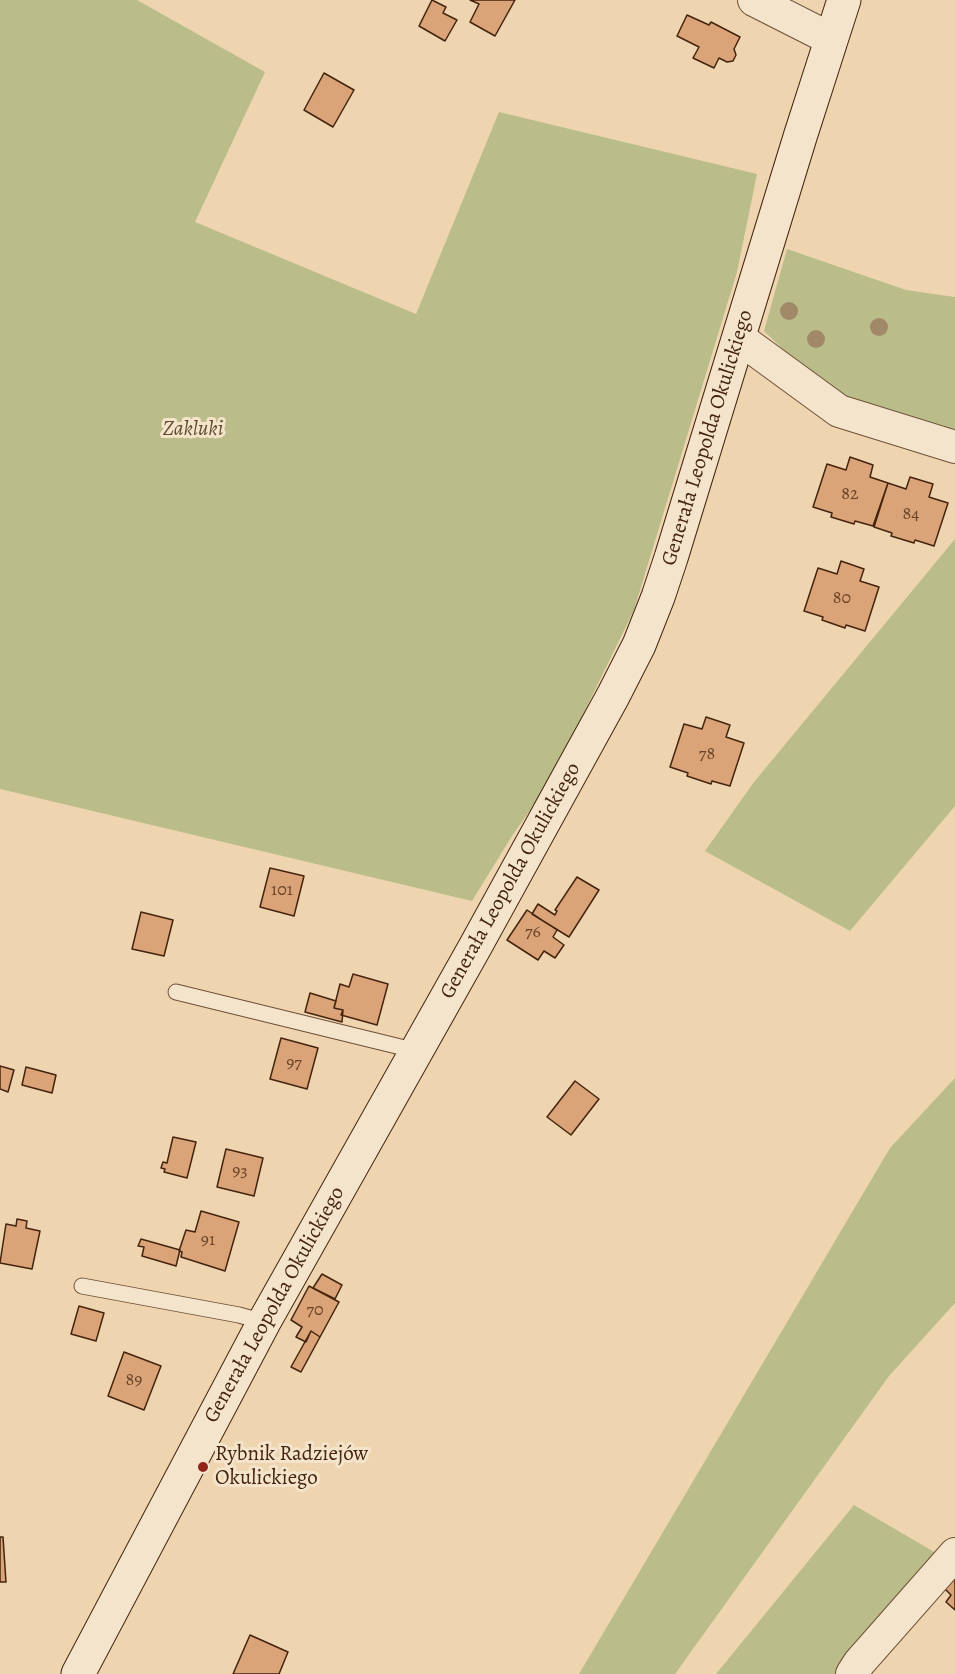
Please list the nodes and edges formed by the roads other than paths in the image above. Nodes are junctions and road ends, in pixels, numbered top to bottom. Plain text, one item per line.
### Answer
1 (754, 0) edge
2 (844, 0) edge
3 (831, 39) junction
4 (739, 338) junction
5 (955, 447) edge
6 (176, 992) dead end
7 (417, 1051) junction
8 (82, 1286) dead end
9 (264, 1322) junction
10 (955, 1554) edge
11 (78, 1674) edge
12 (852, 1674) edge

1 - 3 street
2 - 3 street, Generała Leopolda Okulickiego
3 - 4 street, Generała Leopolda Okulickiego
4 - 5 street
4 - 7 street, Generała Leopolda Okulickiego
6 - 7 lane
7 - 9 street, Generała Leopolda Okulickiego
8 - 9 lane
9 - 11 street, Generała Leopolda Okulickiego
10 - 12 street

